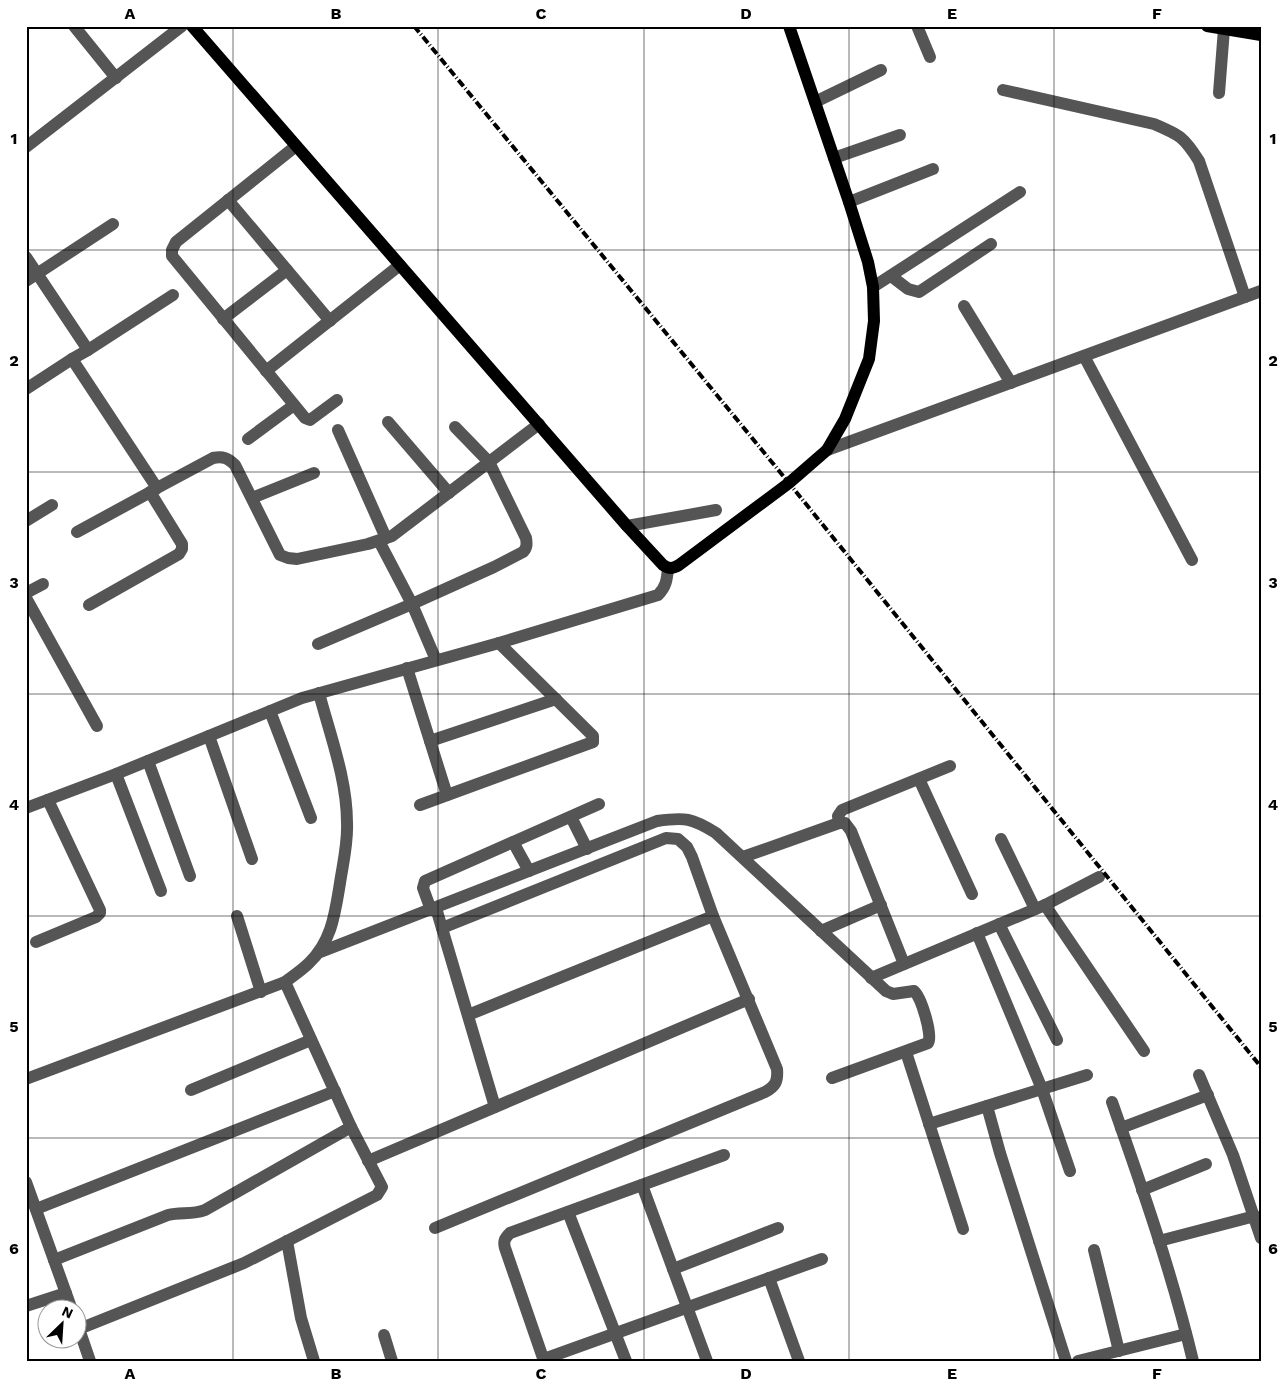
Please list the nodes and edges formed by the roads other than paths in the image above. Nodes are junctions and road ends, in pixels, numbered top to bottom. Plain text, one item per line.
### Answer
1 (74, 26) edge
2 (182, 26) edge
3 (192, 26) edge
4 (789, 26) edge
5 (917, 26) edge
6 (1207, 26) edge
7 (1224, 29) junction
8 (1255, 32) edge
9 (930, 57) dead end
10 (881, 70) dead end
11 (116, 78) junction
12 (1003, 90) dead end
13 (1219, 93) dead end
14 (815, 102) junction
15 (900, 135) dead end
16 (296, 146) junction
17 (26, 147) edge
18 (834, 158) junction
19 (933, 169) dead end
20 (1020, 192) dead end
21 (228, 200) junction
22 (849, 202) junction
23 (113, 224) dead end
24 (991, 244) dead end
25 (26, 258) edge
26 (400, 265) junction
27 (287, 270) junction
28 (38, 274) junction
29 (890, 276) junction
30 (26, 282) edge
31 (873, 287) junction
32 (1261, 291) edge
33 (173, 295) dead end
34 (1245, 297) junction
35 (964, 306) dead end
36 (223, 319) junction
37 (330, 321) junction
38 (88, 350) junction
39 (1084, 356) junction
40 (72, 359) junction
41 (266, 371) junction
42 (1011, 383) junction
43 (26, 389) edge
44 (337, 400) dead end
45 (294, 405) junction
46 (388, 422) dead end
47 (539, 424) junction
48 (455, 427) dead end
49 (338, 430) dead end
50 (248, 439) dead end
51 (827, 450) junction
52 (489, 462) junction
53 (314, 473) dead end
54 (153, 490) junction
55 (448, 493) junction
56 (252, 498) junction
57 (52, 505) dead end
58 (716, 510) dead end
59 (26, 521) edge
60 (627, 526) junction
61 (77, 532) dead end
62 (383, 540) junction
63 (1192, 560) dead end
64 (668, 568) junction
65 (43, 584) dead end
66 (26, 593) edge
67 (26, 598) edge
68 (412, 604) junction
69 (88, 605) dead end
70 (499, 643) junction
71 (318, 644) dead end
72 (436, 660) junction
73 (407, 668) junction
74 (319, 693) junction
75 (556, 699) junction
76 (270, 711) junction
77 (97, 726) dead end
78 (209, 736) junction
79 (430, 741) junction
80 (148, 761) junction
81 (950, 766) dead end
82 (116, 774) junction
83 (919, 778) junction
84 (447, 796) junction
85 (48, 800) junction
86 (599, 804) dead end
87 (420, 805) dead end
88 (26, 808) edge
89 (571, 817) junction
90 (311, 818) dead end
91 (839, 823) junction
92 (1001, 839) dead end
93 (513, 842) junction
94 (587, 848) junction
95 (742, 858) junction
96 (252, 859) dead end
97 (529, 871) junction
98 (190, 876) dead end
99 (1099, 877) dead end
100 (161, 891) dead end
101 (972, 894) dead end
102 (881, 905) junction
103 (1040, 907) junction
104 (434, 909) junction
105 (237, 916) dead end
106 (713, 916) junction
107 (999, 924) junction
108 (442, 928) junction
109 (821, 931) junction
110 (977, 933) junction
111 (36, 942) dead end
112 (318, 953) junction
113 (904, 964) junction
114 (872, 978) junction
115 (285, 982) junction
116 (262, 992) junction
117 (749, 999) junction
118 (468, 1015) junction
119 (311, 1040) junction
120 (1057, 1040) dead end
121 (1144, 1051) dead end
122 (906, 1052) junction
123 (1198, 1075) dead end
124 (1087, 1076) dead end
125 (26, 1078) edge
126 (832, 1078) dead end
127 (191, 1090) dead end
128 (1042, 1090) junction
129 (335, 1092) junction
130 (1208, 1095) junction
131 (1112, 1102) dead end
132 (496, 1106) junction
133 (988, 1106) junction
134 (929, 1124) junction
135 (351, 1127) junction
136 (1121, 1128) junction
137 (724, 1155) dead end
138 (368, 1161) junction
139 (1206, 1164) dead end
140 (1070, 1171) dead end
141 (26, 1182) edge
142 (642, 1185) junction
143 (1142, 1190) junction
144 (29, 1196) edge
145 (36, 1209) junction
146 (568, 1212) junction
147 (1255, 1216) junction
148 (435, 1228) dead end
149 (778, 1228) dead end
150 (962, 1229) dead end
151 (1261, 1238) edge
152 (287, 1241) junction
153 (1159, 1241) junction
154 (1094, 1250) dead end
155 (822, 1259) dead end
156 (54, 1260) junction
157 (674, 1269) junction
158 (769, 1278) junction
159 (66, 1293) junction
160 (68, 1300) edge
161 (26, 1306) edge
162 (688, 1307) junction
163 (88, 1324) edge
164 (615, 1333) junction
165 (1186, 1334) junction
166 (384, 1335) dead end
167 (1119, 1351) junction
168 (544, 1360) edge
169 (314, 1361) edge
170 (392, 1361) edge
171 (626, 1361) edge
172 (707, 1361) edge
173 (799, 1361) edge
174 (1066, 1361) edge
175 (1078, 1361) edge
176 (1193, 1361) edge

1 - 11 street
2 - 11 street
3 - 16 main road
4 - 14 main road
5 - 9 street
6 - 7 main road
7 - 8 main road
7 - 13 street
10 - 14 street
11 - 17 street
12 - 34 street
14 - 18 main road
15 - 18 street
16 - 21 street
16 - 26 main road
18 - 22 main road
19 - 22 street
20 - 29 street
21 - 27 street
21 - 36 street
22 - 31 main road
23 - 28 street
24 - 29 street
25 - 28 street
26 - 37 street
26 - 47 main road
27 - 36 street
27 - 37 street
28 - 30 street
28 - 38 street
29 - 31 street
31 - 51 main road
32 - 34 street
33 - 38 street
34 - 39 street
35 - 42 street
36 - 41 street
37 - 41 street
38 - 40 street
39 - 42 street
39 - 63 street
40 - 43 street
40 - 54 street
41 - 45 street
42 - 51 street
44 - 45 street
45 - 50 street
46 - 55 street
47 - 52 street
47 - 60 main road
48 - 52 street
49 - 62 street
51 - 64 main road
52 - 55 street
52 - 68 street
53 - 56 street
54 - 56 street
54 - 61 street
54 - 69 street
55 - 62 street
56 - 62 street
57 - 59 street
58 - 60 street
60 - 64 main road
62 - 68 street
64 - 70 street
65 - 66 street
67 - 77 street
68 - 71 street
68 - 72 street
70 - 72 street
70 - 75 street
72 - 73 street
73 - 74 street
73 - 79 street
74 - 76 street
74 - 112 street
75 - 79 street
75 - 84 street
76 - 78 street
76 - 90 street
78 - 80 street
78 - 96 street
79 - 84 street
80 - 82 street
80 - 98 street
81 - 83 street
82 - 85 street
82 - 100 street
83 - 91 street
83 - 101 street
84 - 87 street
85 - 88 street
85 - 111 street
86 - 89 street
89 - 93 street
89 - 94 street
91 - 95 street
91 - 102 street
92 - 103 street
93 - 97 street
93 - 104 street
94 - 95 street
94 - 97 street
95 - 109 street
97 - 104 street
99 - 103 street
102 - 109 street
102 - 113 street
103 - 107 street
103 - 121 street
104 - 108 street
104 - 112 street
105 - 116 street
106 - 108 street
106 - 117 street
106 - 118 street
107 - 110 street
107 - 120 street
108 - 118 street
109 - 114 street
110 - 113 street
110 - 128 street
112 - 115 street
113 - 114 street
114 - 122 street
115 - 116 street
115 - 119 street
116 - 125 street
117 - 132 street
117 - 148 street
118 - 132 street
119 - 127 street
119 - 129 street
122 - 126 street
122 - 134 street
123 - 130 street
124 - 128 street
128 - 133 street
128 - 140 street
129 - 135 street
129 - 145 street
130 - 136 street
130 - 147 street
131 - 136 street
132 - 138 street
133 - 134 street
133 - 174 street
134 - 150 street
135 - 138 street
135 - 156 street
136 - 143 street
137 - 142 street
138 - 152 street
139 - 143 street
141 - 144 street
142 - 146 street
142 - 157 street
143 - 153 street
144 - 145 street
145 - 156 street
146 - 164 street
146 - 168 street
147 - 151 street
147 - 153 street
149 - 157 street
152 - 163 street
152 - 169 street
153 - 165 street
154 - 167 street
155 - 158 street
156 - 159 street
157 - 162 street
158 - 162 street
158 - 173 street
159 - 160 street
159 - 161 street
162 - 164 street
162 - 172 street
164 - 168 street
164 - 171 street
165 - 167 street
165 - 176 street
166 - 170 street
167 - 175 street

